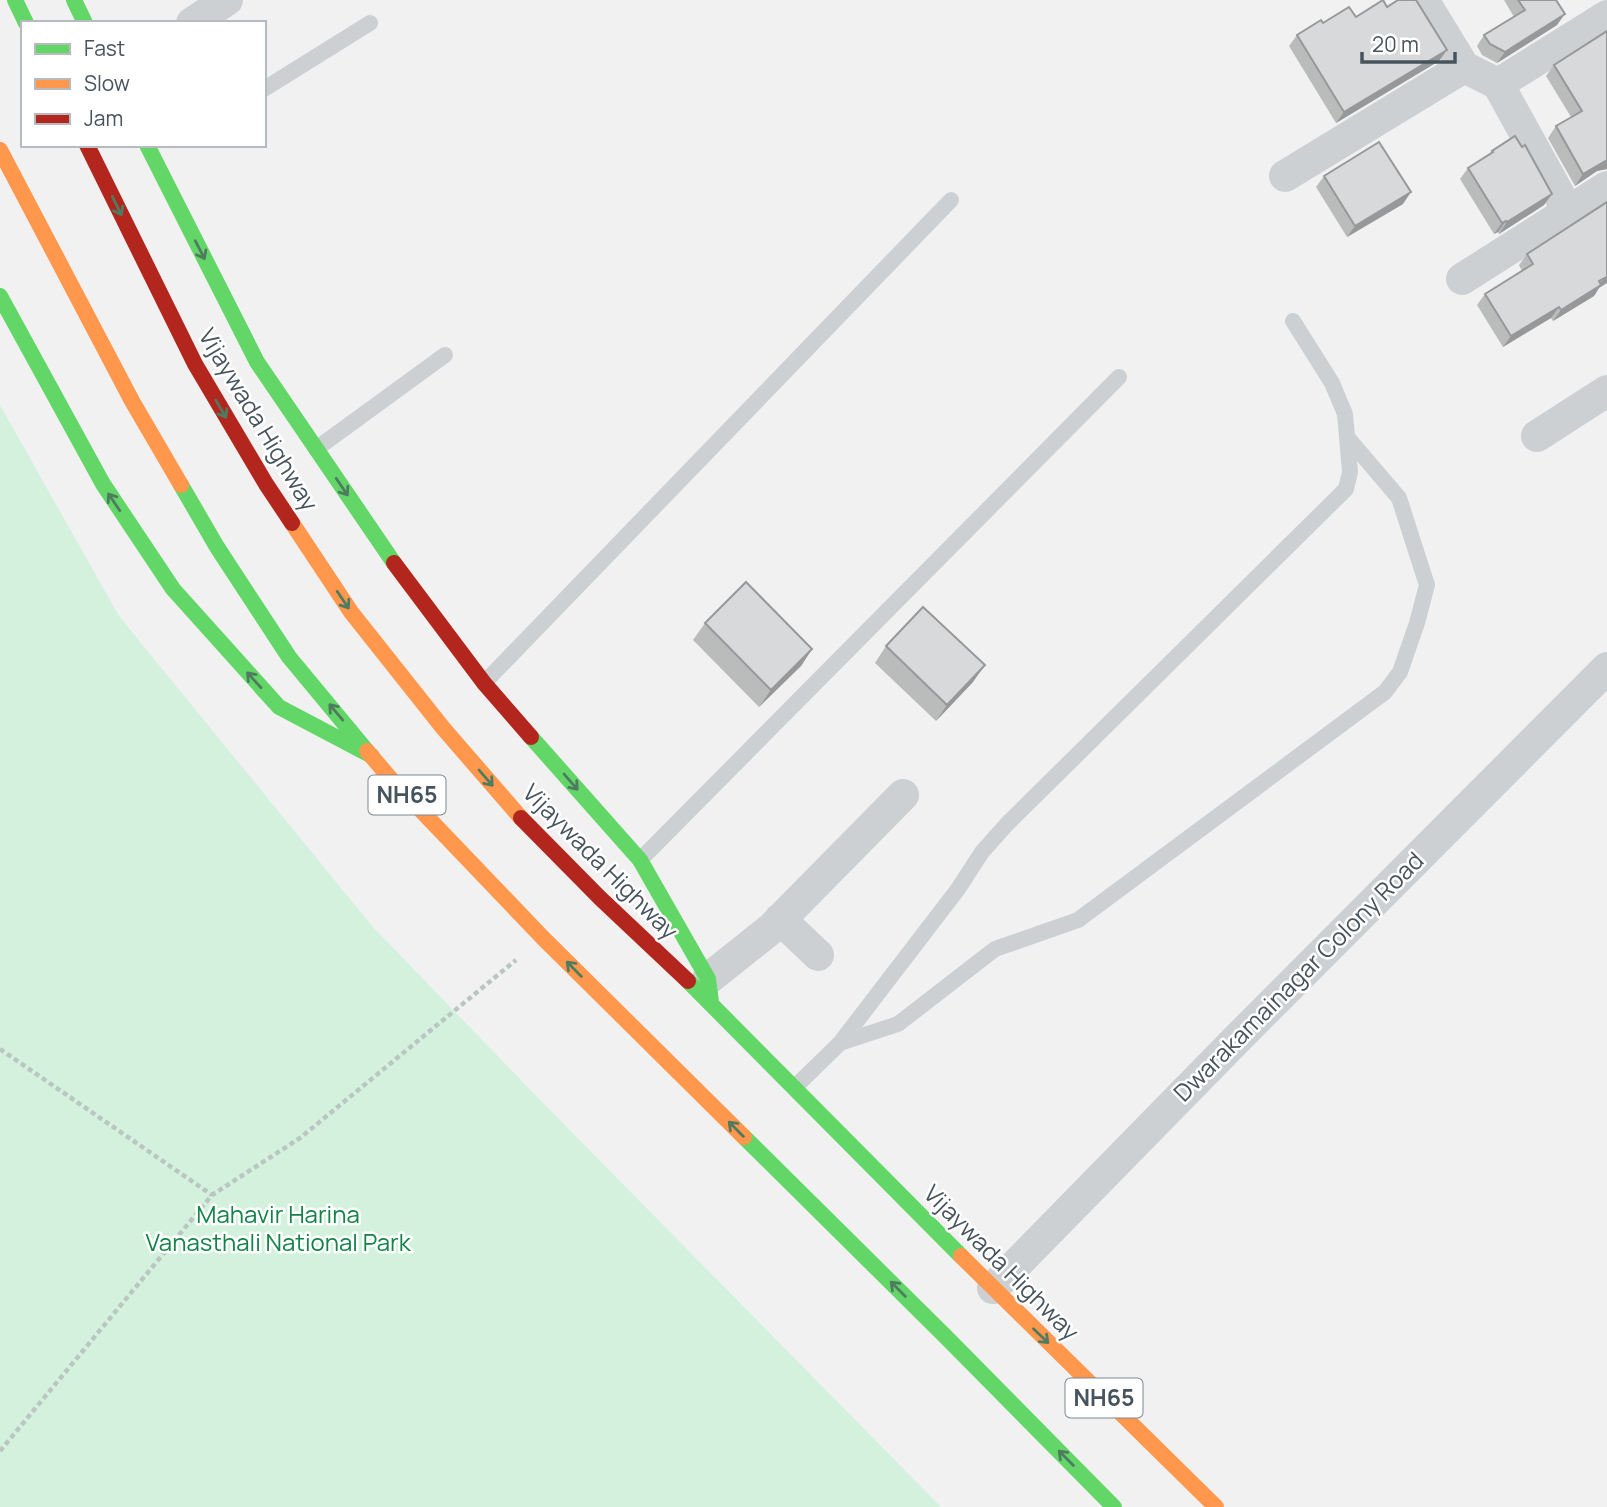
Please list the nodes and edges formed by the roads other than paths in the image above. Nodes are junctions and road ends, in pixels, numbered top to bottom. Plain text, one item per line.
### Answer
1 (15, 0) edge
2 (74, 0) edge
3 (228, 0) edge
4 (1423, 0) edge
5 (1607, 16) edge
6 (25, 21) edge
7 (84, 21) edge
8 (195, 21) edge
9 (370, 23) dead end
10 (1464, 67) junction
11 (1498, 85) junction
12 (266, 88) edge
13 (88, 147) edge
14 (0, 150) edge
15 (155, 152) edge
16 (1285, 176) dead end
17 (1607, 187) edge
18 (951, 200) dead end
19 (1567, 211) junction
20 (1462, 279) dead end
21 (0, 296) edge
22 (1293, 321) dead end
23 (445, 355) dead end
24 (1119, 377) dead end
25 (1607, 391) edge
26 (1537, 436) dead end
27 (1347, 437) junction
28 (316, 449) junction
29 (1607, 668) edge
30 (484, 683) junction
31 (372, 756) junction
32 (903, 795) dead end
33 (640, 860) junction
34 (780, 919) junction
35 (818, 956) dead end
36 (710, 991) junction
37 (840, 1043) junction
38 (795, 1087) junction
39 (993, 1288) junction
40 (1114, 1507) edge
41 (1216, 1507) edge

1 - 6 main road
2 - 7 main road
3 - 8 street
4 - 10 street
5 - 11 street
9 - 12 lane
10 - 11 street
10 - 16 street
11 - 19 street
13 -> 36 main road, Vijaywada Highway / NH65
31 -> 14 main road, NH65
15 -> 28 main road
17 - 19 street
18 - 30 lane
19 - 20 street
31 -> 21 main road
22 - 27 lane
23 - 28 lane
24 - 33 lane
25 - 26 street
27 - 37 lane
27 - 37 lane
28 -> 30 main road
29 - 39 street, Dwarakamainagar Colony Road
30 -> 33 main road
40 -> 31 main road, NH65
32 - 34 street
33 - 36 main road
34 - 35 street
34 - 36 street
36 - 38 main road, Vijaywada Highway / NH65
37 - 38 lane
38 - 39 main road, Vijaywada Highway / NH65
39 -> 41 main road, Vijaywada Highway / NH65

